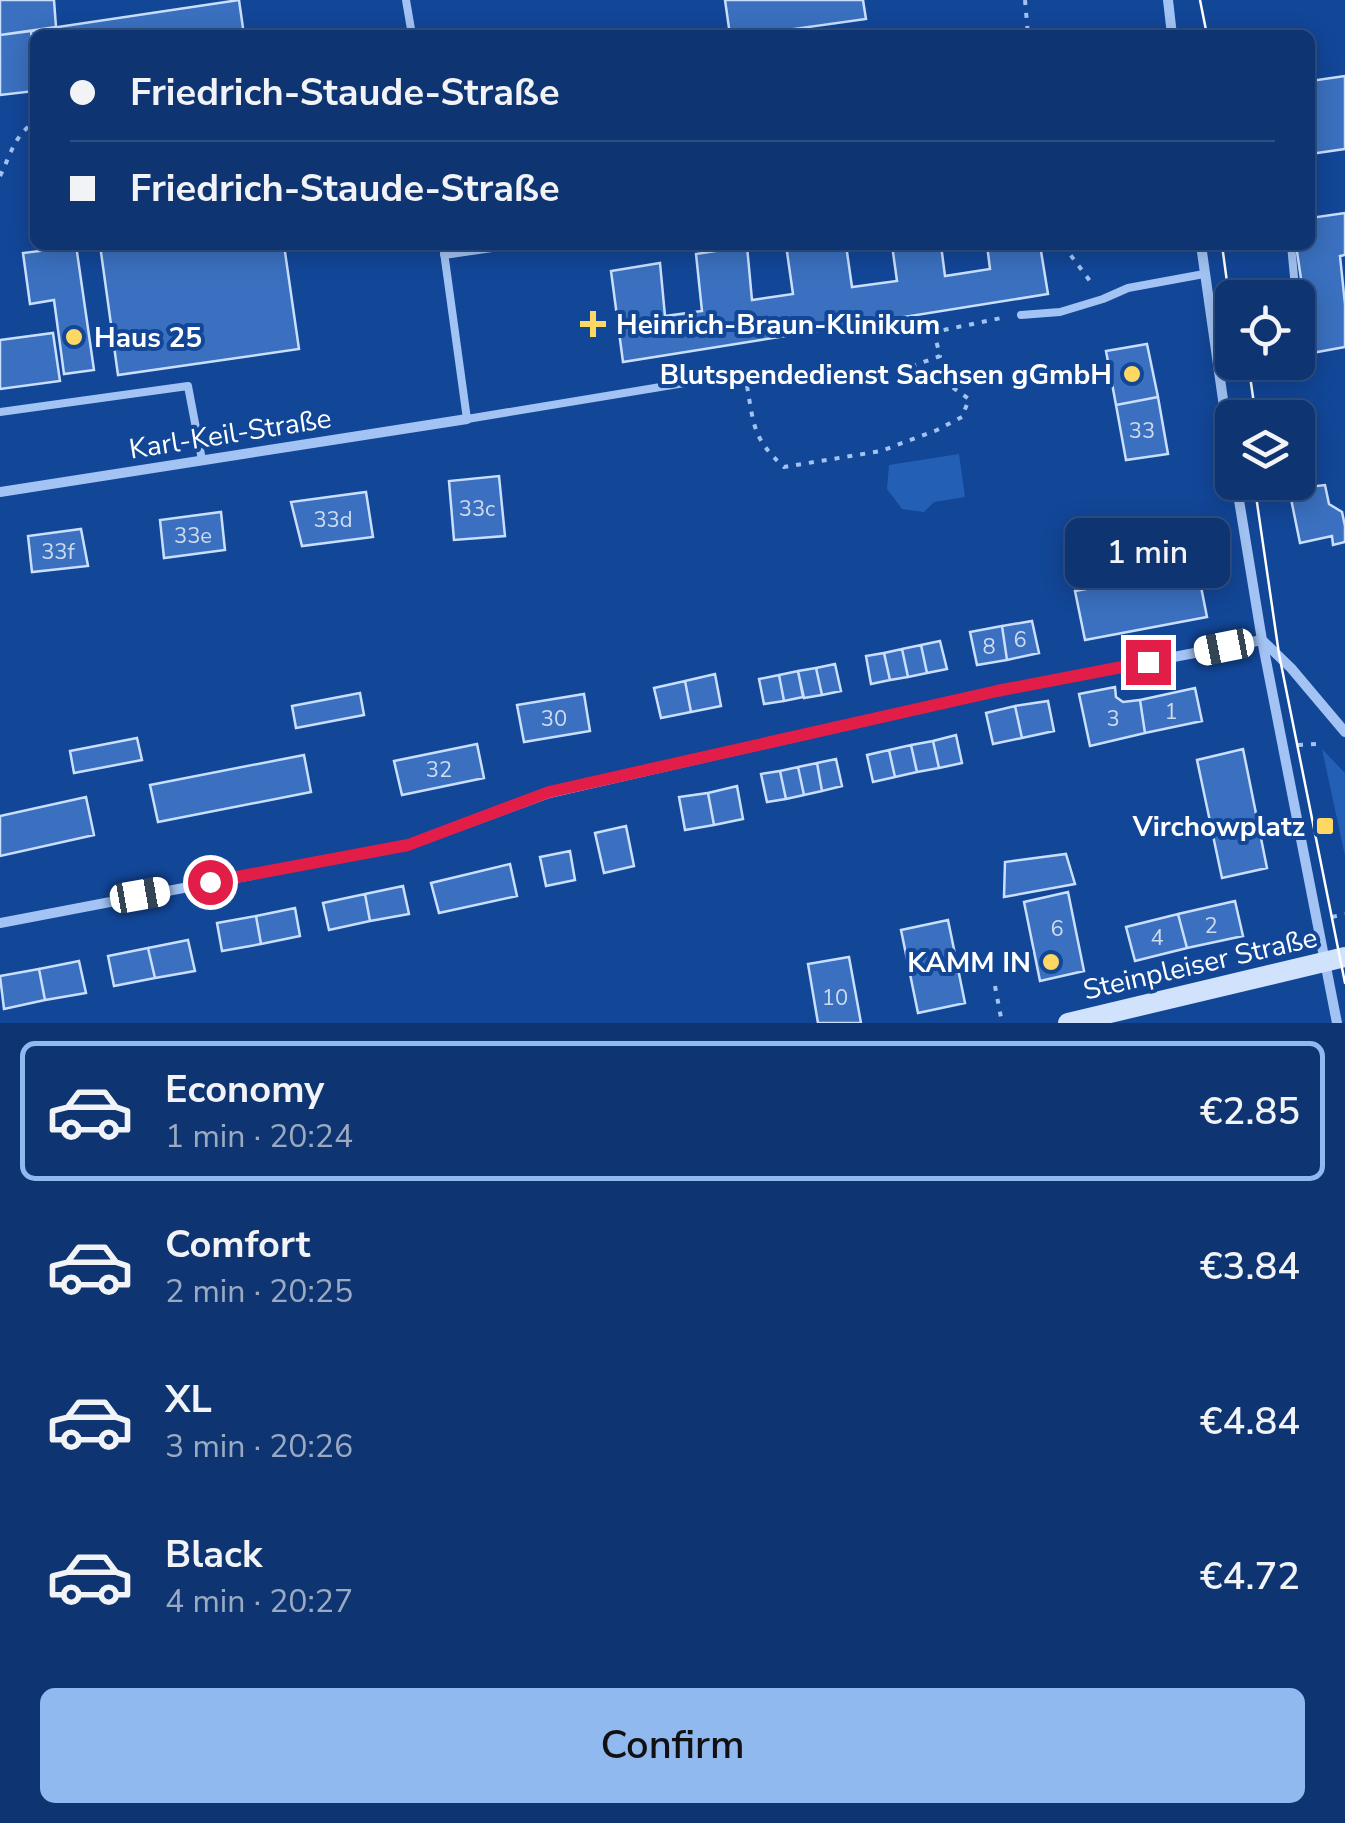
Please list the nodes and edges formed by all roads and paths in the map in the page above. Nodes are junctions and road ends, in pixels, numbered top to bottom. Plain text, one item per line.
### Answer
1 (406, 0) edge
2 (1026, 0) edge
3 (1168, 0) edge
4 (411, 30) edge
5 (1028, 30) edge
6 (1171, 30) edge
7 (30, 125) edge
8 (0, 176) edge
9 (444, 250) edge
10 (1067, 250) edge
11 (1201, 250) edge
12 (1291, 250) edge
13 (1204, 274) junction
14 (1294, 280) edge
15 (1104, 299) junction
16 (1021, 315) joint
17 (1215, 346) edge
18 (745, 373) joint
19 (0, 412) edge
20 (467, 419) junction
21 (202, 460) junction
22 (0, 492) edge
23 (1239, 500) edge
24 (1262, 640) junction
25 (1345, 732) edge
26 (1317, 744) dead end
27 (1292, 746) dead end
28 (1345, 914) edge
29 (1326, 918) dead end
30 (0, 923) edge
31 (1335, 959) edge
32 (995, 986) dead end
33 (1002, 1023) edge
34 (1068, 1023) edge
35 (1337, 1023) edge

1 - 4 lane
2 - 5 path
3 - 6 street
7 - 8 path
9 - 20 lane
10 - 15 path
11 - 13 street
12 - 14 lane
13 - 15 lane
13 - 17 street
15 - 16 lane
16 - 18 path
18 - 20 lane
19 - 21 lane
20 - 21 street, Karl-Keil-Straße
21 - 22 street, Karl-Keil-Straße
23 - 24 street
24 - 25 street
24 - 30 street
24 - 31 street
26 - 27 path
28 - 29 path
31 - 34 main road, Steinpleiser Straße
31 - 35 street
32 - 33 path

